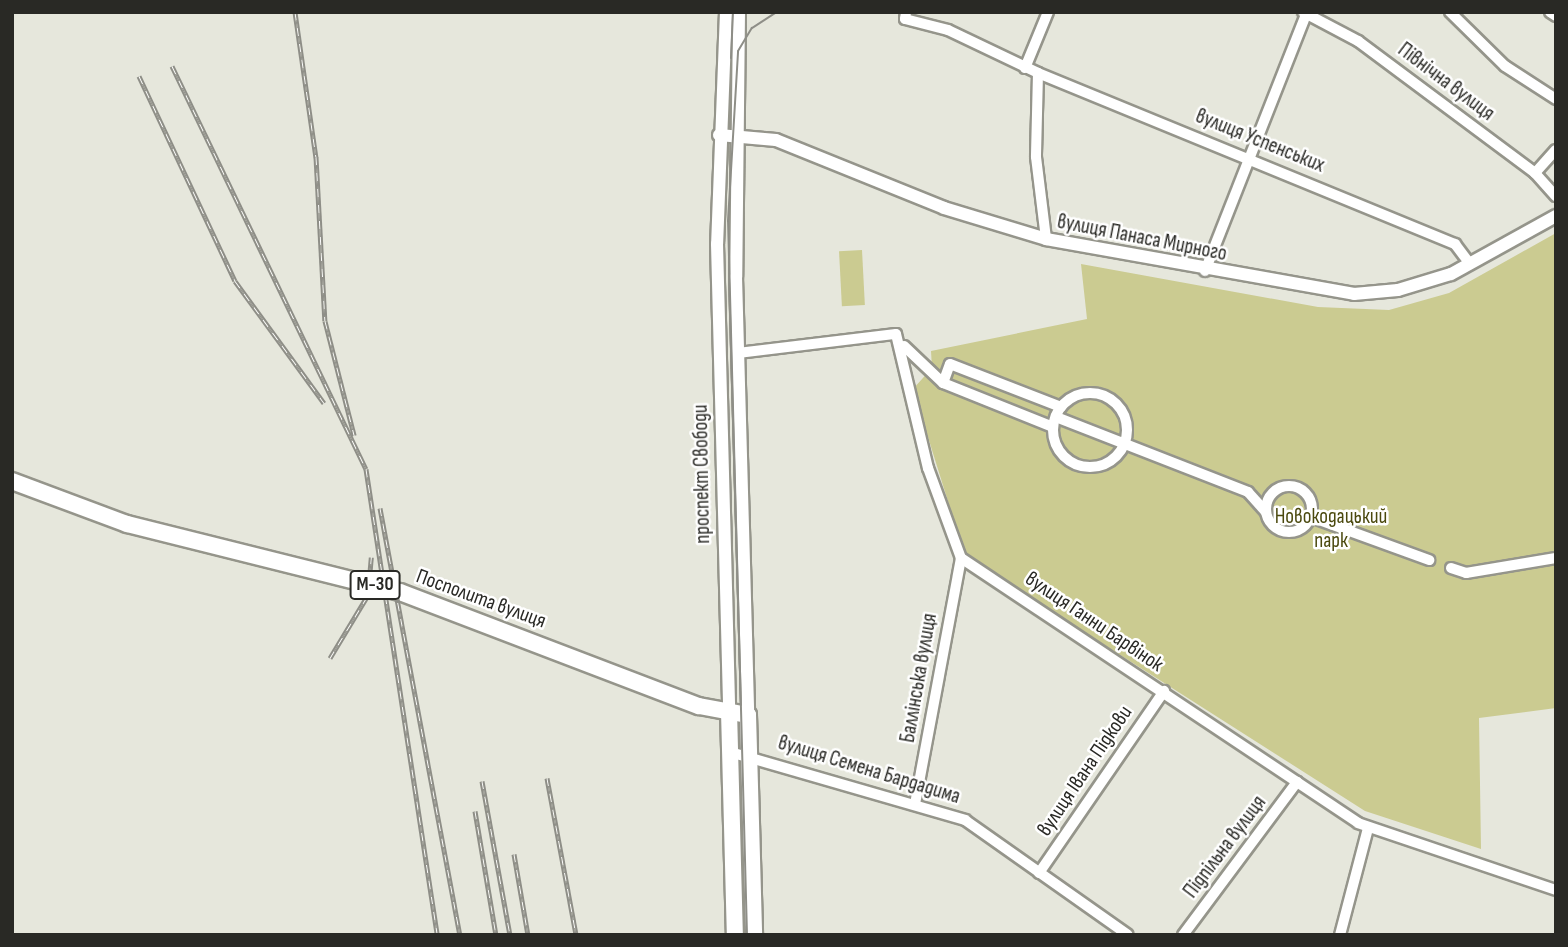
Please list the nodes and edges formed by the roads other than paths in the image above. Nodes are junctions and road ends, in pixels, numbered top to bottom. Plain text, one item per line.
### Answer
1 (726, 12) edge
2 (739, 12) edge
3 (906, 12) edge
4 (1048, 12) edge
5 (1450, 12) edge
6 (1550, 12) edge
7 (1305, 13) edge
8 (1556, 16) edge
9 (1025, 68) junction
10 (1038, 73) junction
11 (1556, 99) edge
12 (719, 135) junction
13 (738, 136) junction
14 (1556, 150) edge
15 (1248, 157) junction
16 (1535, 173) junction
17 (1556, 196) edge
18 (1556, 216) edge
19 (1046, 239) junction
20 (1470, 264) junction
21 (1205, 271) junction
22 (904, 346) junction
23 (738, 353) junction
24 (950, 363) junction
25 (932, 368) junction
26 (981, 375) junction
27 (943, 383) junction
28 (973, 395) junction
29 (1057, 417) junction
30 (1127, 425) junction
31 (1125, 444) junction
32 (1142, 450) junction
33 (1113, 460) junction
34 (12, 481) edge
35 (1274, 491) junction
36 (1248, 492) junction
37 (1266, 512) junction
38 (1311, 517) junction
39 (961, 558) junction
40 (1556, 558) edge
41 (1429, 560) dead end
42 (1451, 568) dead end
43 (1164, 691) junction
44 (729, 711) junction
45 (748, 715) junction
46 (730, 752) junction
47 (749, 754) junction
48 (1297, 782) junction
49 (915, 804) junction
50 (1368, 828) junction
51 (1039, 873) junction
52 (1556, 890) edge
53 (735, 935) edge
54 (754, 935) edge
55 (1128, 935) edge
56 (1183, 935) edge
57 (1340, 935) edge

1 - 12 main road, проспект Свободи
2 - 13 main road, проспект Свободи
3 - 9 street, вулиця Успенських
4 - 9 street
5 - 11 street
6 - 8 street
7 - 15 street
7 - 16 street, Північна вулиця
9 - 10 street, вулиця Успенських
10 - 15 street, вулиця Успенських
10 - 19 street
12 - 13 main road, вулиця Панаса Мирного
12 - 44 main road, проспект Свободи
13 - 19 main road, вулиця Панаса Мирного
13 - 23 main road, проспект Свободи
14 - 16 street
15 - 20 street, вулиця Успенських
15 - 21 street
16 - 17 street, Північна вулиця
18 - 20 main road, вулиця Панаса Мирного
19 - 21 main road, вулиця Панаса Мирного
20 - 21 main road, вулиця Панаса Мирного
22 - 23 street
22 - 25 street
22 - 39 street
23 - 45 main road, проспект Свободи
24 - 25 street
24 - 26 street
24 - 27 street
25 - 27 street
26 - 28 street
26 - 29 street
27 - 28 street
28 - 29 street
29 - 30 street
29 - 31 street
29 - 33 street
30 - 31 street
30 - 32 street
31 - 32 street
31 - 33 street
32 - 33 street
32 - 36 street
34 - 44 highway, Посполита вулиця / М-30
35 - 36 street
35 - 37 street
35 - 38 street
36 - 37 street
37 - 38 street
38 - 41 street
39 - 43 street, вулиця Ганни Барвінок
39 - 49 street, Баллінська вулиця
40 - 42 street
43 - 48 street, вулиця Ганни Барвінок
43 - 51 street, вулиця Івана Підкови
44 - 45 highway, М-30
44 - 46 highway, проспект Свободи
45 - 47 highway, проспект Свободи
46 - 47 street, вулиця Семена Бардадима
46 - 53 highway, проспект Свободи
47 - 49 street, вулиця Семена Бардадима
47 - 54 highway, проспект Свободи
48 - 50 street, вулиця Ганни Барвінок
48 - 56 street, Підпільна вулиця
49 - 51 street, вулиця Семена Бардадима
50 - 52 street, вулиця Ганни Барвінок
50 - 57 street
51 - 55 street, вулиця Семена Бардадима

